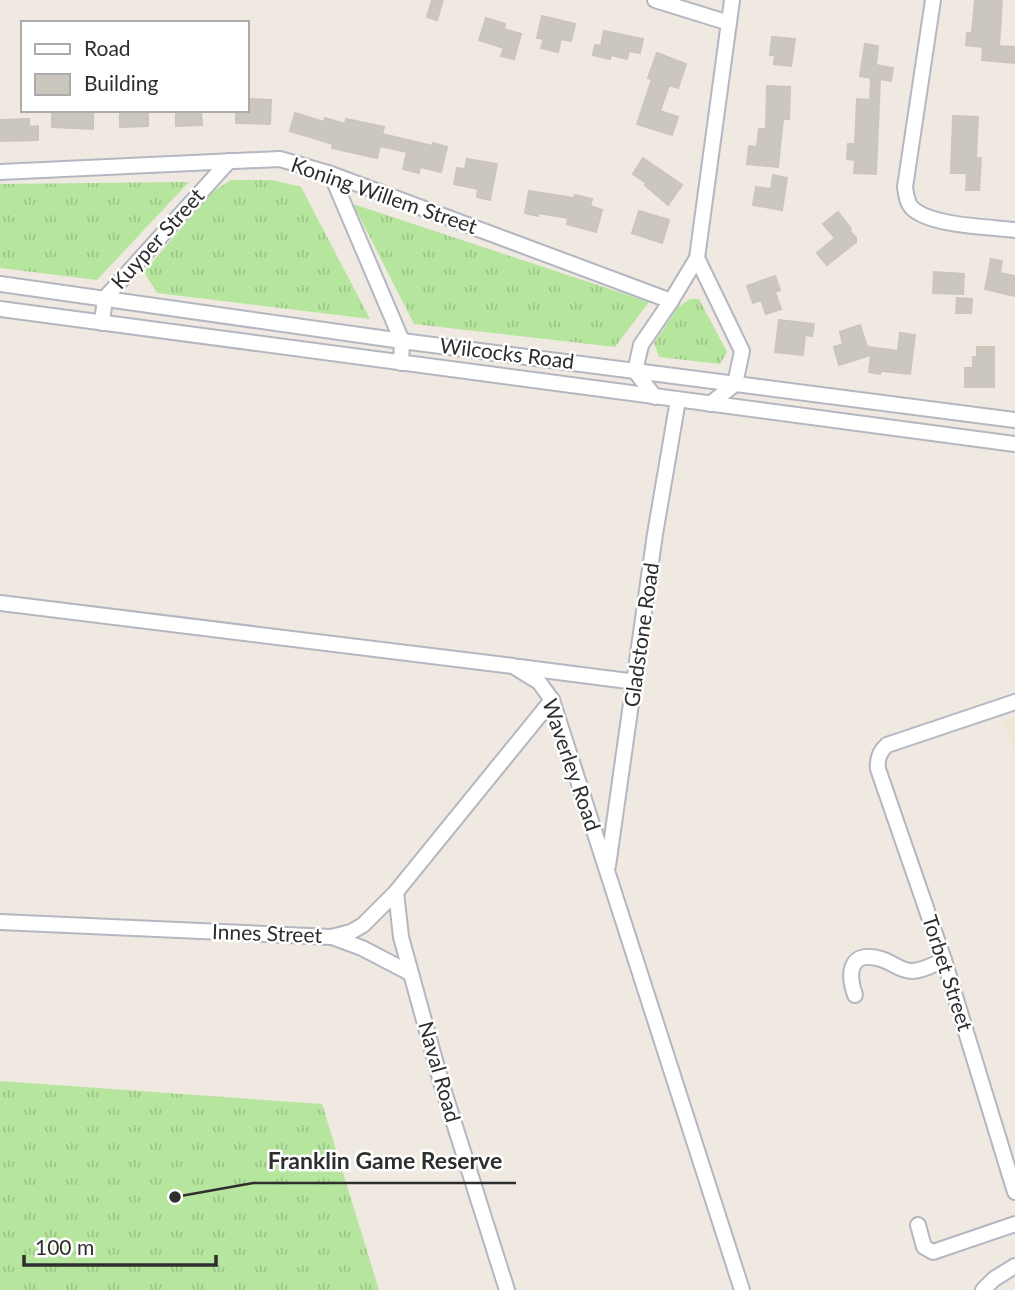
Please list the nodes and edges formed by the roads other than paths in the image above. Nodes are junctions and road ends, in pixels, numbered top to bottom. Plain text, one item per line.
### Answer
1 (654, 0) edge
2 (733, 0) edge
3 (933, 0) edge
4 (729, 23) junction
5 (229, 160) junction
6 (0, 172) edge
7 (331, 174) junction
8 (1015, 230) edge
9 (697, 258) junction
10 (0, 284) edge
11 (105, 298) junction
12 (671, 301) junction
13 (0, 309) edge
14 (102, 323) junction
15 (402, 341) junction
16 (401, 363) junction
17 (635, 371) junction
18 (735, 384) junction
19 (655, 397) junction
20 (678, 400) junction
21 (710, 404) junction
22 (919, 409) junction
23 (1015, 420) edge
24 (918, 430) junction
25 (1015, 444) edge
26 (0, 603) edge
27 (513, 666) junction
28 (636, 682) junction
29 (552, 700) junction
30 (1015, 702) edge
31 (607, 870) junction
32 (396, 892) junction
33 (0, 922) edge
34 (331, 937) junction
35 (944, 960) junction
36 (410, 972) junction
37 (855, 995) dead end
38 (1015, 1192) edge
39 (1015, 1224) edge
40 (918, 1225) dead end
41 (1015, 1266) edge
42 (507, 1290) edge
43 (742, 1290) edge
44 (983, 1290) edge

1 - 4 street
2 - 4 street
3 - 8 street
4 - 9 street
5 - 6 street, Koning Willem Street
5 - 7 street, Koning Willem Street
5 - 11 street, Kuyper Street
7 - 12 street, Koning Willem Street
7 - 15 street
9 - 12 street
9 - 18 street
10 - 11 street, Wilcocks Road
11 - 14 street, Kuyper Street
11 - 15 street, Wilcocks Road
12 - 17 street
13 - 14 street, Wilcocks Road
14 - 16 street, Wilcocks Road
15 - 16 street
15 - 17 street, Wilcocks Road
16 - 19 street, Wilcocks Road
17 - 18 street, Wilcocks Road
17 - 19 street
18 - 21 street
18 - 22 street, Wilcocks Road
19 - 20 street, Wilcocks Road
20 - 21 street, Wilcocks Road
20 - 28 street, Gladstone Road
21 - 24 street, Wilcocks Road
22 - 23 street, Wilcocks Road
22 - 24 street
24 - 25 street, Wilcocks Road
26 - 27 street, Waverley Road
27 - 28 street
27 - 29 street, Waverley Road
28 - 31 street, Gladstone Road
29 - 31 street, Waverley Road
29 - 32 street, Innes Street
30 - 35 street, Torbet Street
31 - 43 street, Waverley Road
32 - 34 street, Innes Street
32 - 36 street, Naval Road
33 - 34 street, Innes Street
34 - 36 street
35 - 37 street
35 - 38 street, Torbet Street
36 - 42 street, Naval Road
39 - 40 street
41 - 44 street

